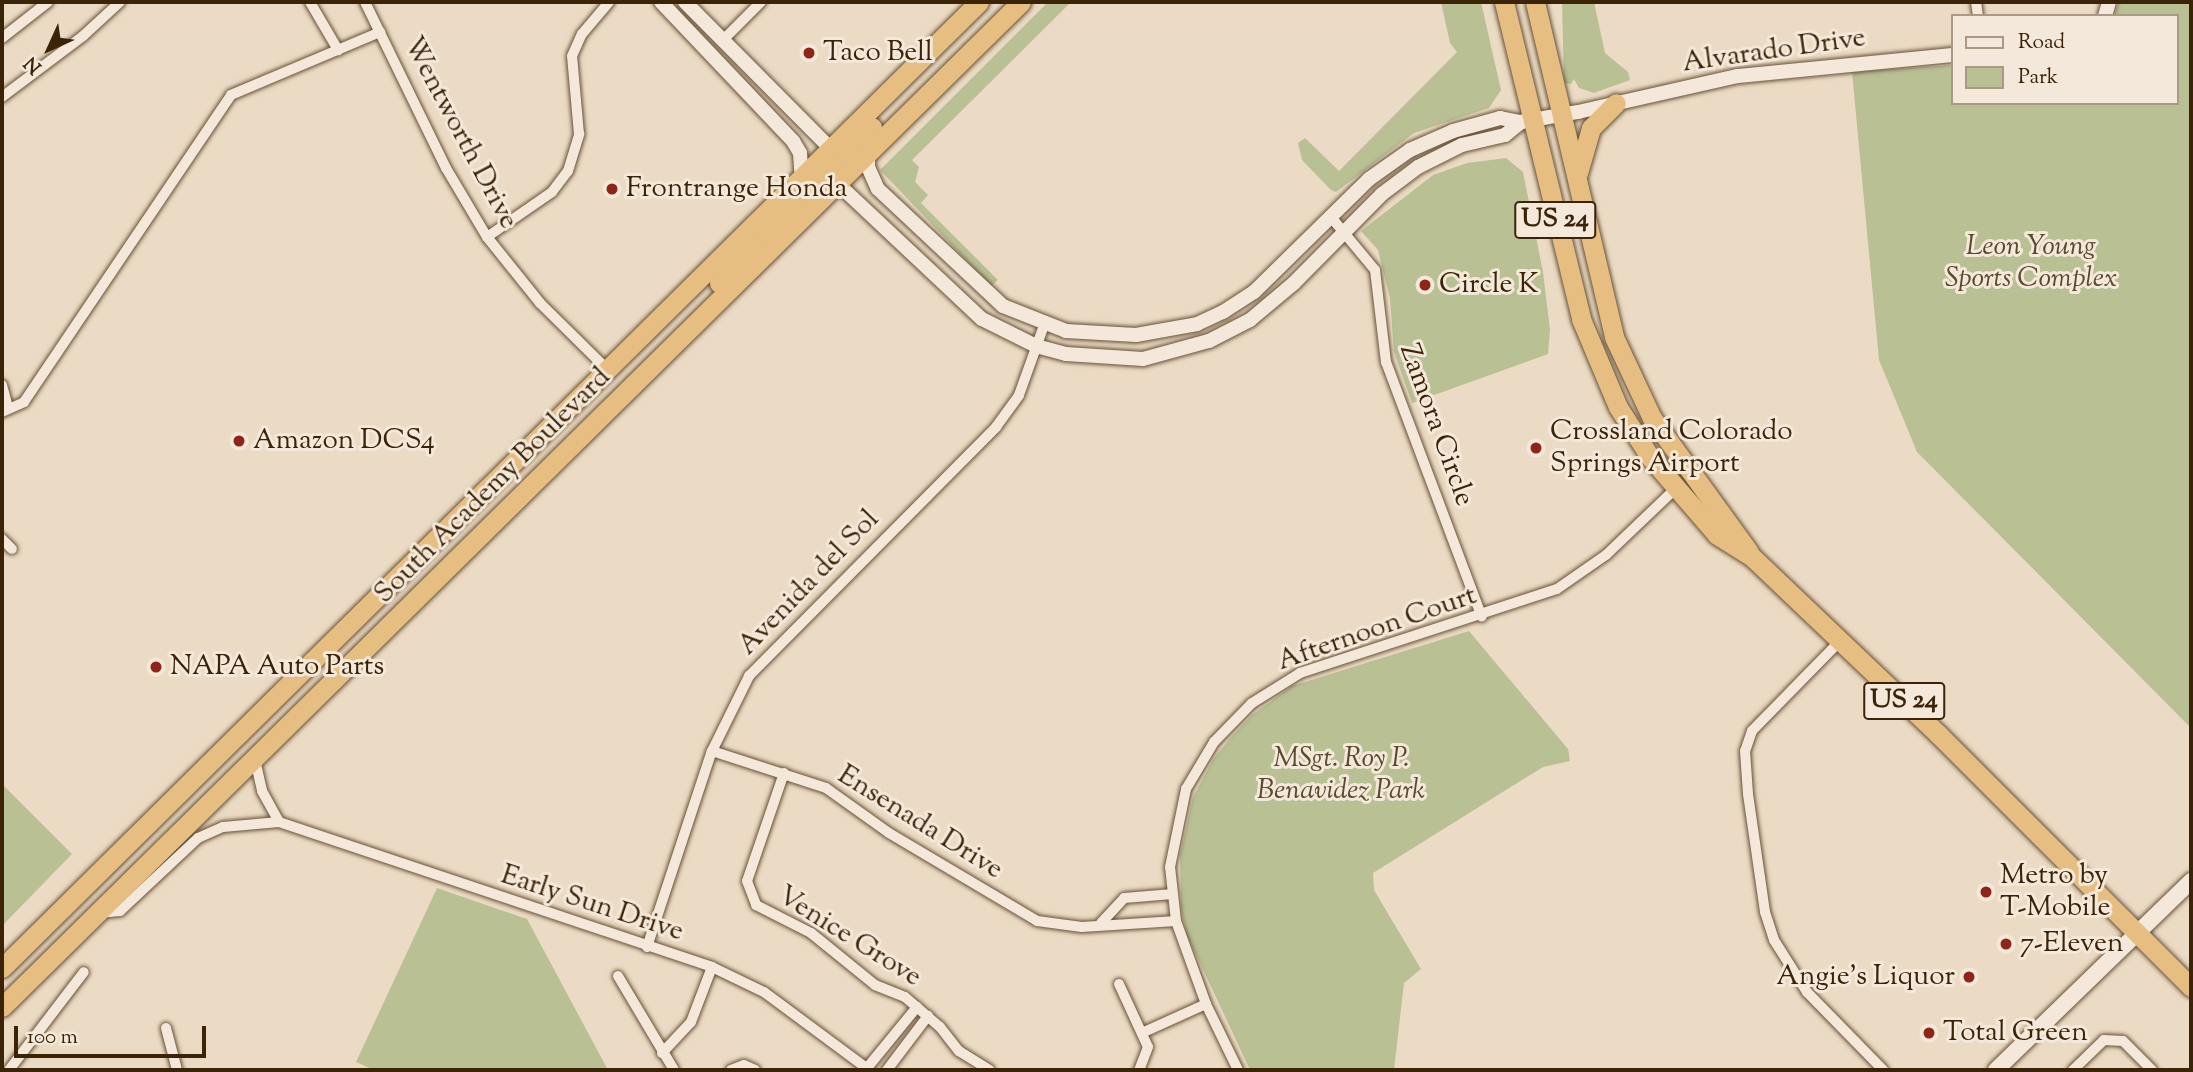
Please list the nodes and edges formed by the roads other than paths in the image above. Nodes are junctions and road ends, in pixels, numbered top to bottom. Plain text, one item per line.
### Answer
1 (120, 2) edge
2 (310, 2) edge
3 (365, 2) edge
4 (609, 2) edge
5 (661, 2) edge
6 (685, 2) edge
7 (761, 2) edge
8 (979, 2) edge
9 (1021, 2) edge
10 (1504, 2) edge
11 (1535, 2) edge
12 (42, 4) edge
13 (959, 23) junction
14 (380, 32) junction
15 (2, 38) edge
16 (723, 40) junction
17 (338, 50) junction
18 (1952, 55) edge
19 (2, 97) edge
20 (1616, 103) junction
21 (1561, 115) junction
22 (1525, 121) junction
23 (831, 149) junction
24 (869, 152) junction
25 (802, 180) junction
26 (1577, 181) junction
27 (838, 184) junction
28 (1331, 217) junction
29 (1345, 230) junction
30 (487, 237) junction
31 (1044, 325) junction
32 (1036, 346) junction
33 (654, 366) junction
34 (610, 372) junction
35 (2, 385) edge
36 (5, 410) edge
37 (1675, 489) junction
38 (2, 539) edge
39 (12, 549) dead end
40 (1751, 556) junction
41 (1482, 617) junction
42 (1839, 640) junction
43 (712, 751) junction
44 (255, 760) junction
45 (784, 773) junction
46 (279, 822) junction
47 (2191, 881) edge
48 (1173, 894) junction
49 (96, 914) junction
50 (1176, 921) junction
51 (1101, 923) junction
52 (2139, 933) junction
53 (647, 947) junction
54 (712, 967) junction
55 (2, 968) edge
56 (84, 972) dead end
57 (618, 976) dead end
58 (1119, 984) dead end
59 (2191, 987) edge
60 (1206, 1004) junction
61 (2, 1007) edge
62 (917, 1007) junction
63 (928, 1016) junction
64 (166, 1028) dead end
65 (1144, 1032) junction
66 (662, 1053) junction
67 (868, 1069) edge
68 (9, 1070) edge
69 (177, 1070) edge
70 (674, 1070) edge
71 (731, 1070) edge
72 (755, 1070) edge
73 (887, 1070) edge
74 (990, 1070) edge
75 (1139, 1070) edge
76 (1238, 1070) edge
77 (1883, 1070) edge
78 (1996, 1070) edge
79 (2073, 1070) edge
80 (2152, 1070) edge

1 - 19 street
2 - 17 street
3 - 14 street, Wentworth Drive
4 - 30 street
5 - 25 street
6 - 16 street
7 - 16 street
8 - 13 highway, South Academy Boulevard
9 - 24 highway, South Academy Boulevard
10 - 22 highway, US 24
11 - 21 highway, US 24
12 - 15 street
13 - 23 highway, South Academy Boulevard
13 - 27 highway
14 - 17 street
14 - 30 street, Wentworth Drive
16 - 23 street
17 - 36 street
18 - 20 street, Alvarado Drive
20 - 21 street, Alvarado Drive
20 - 26 highway
21 - 22 street, Alvarado Drive
21 - 26 highway, US 24
22 - 28 street
22 - 29 street
22 - 37 highway, US 24
23 - 25 highway, South Academy Boulevard
23 - 33 highway
24 - 27 highway, South Academy Boulevard
24 - 31 street
25 - 34 highway, South Academy Boulevard
26 - 40 highway, US 24
27 - 32 street
27 - 33 highway, South Academy Boulevard
28 - 29 street, Zamora Circle
28 - 31 street
29 - 32 street
29 - 41 street, Zamora Circle
30 - 34 street, Wentworth Drive
31 - 32 street, Avenida del Sol
32 - 43 street, Avenida del Sol
33 - 44 highway, South Academy Boulevard
34 - 55 highway, South Academy Boulevard
35 - 36 street
37 - 40 highway, US 24
37 - 41 street, Afternoon Court
38 - 39 street
40 - 42 highway, US 24
41 - 48 street, Afternoon Court
42 - 52 highway, US 24
42 - 77 street
43 - 45 street, Ensenada Drive
43 - 53 street, Avenida del Sol
44 - 46 street
44 - 49 highway, South Academy Boulevard
45 - 51 street, Ensenada Drive
45 - 62 street, Venice Grove
46 - 49 street, Early Sun Drive
46 - 53 street, Early Sun Drive
47 - 52 main road
48 - 50 street, Afternoon Court
48 - 51 street
49 - 61 highway, South Academy Boulevard
50 - 51 street, Ensenada Drive
50 - 60 street, Afternoon Court
52 - 59 highway, US 24
52 - 78 main road
53 - 54 street, Early Sun Drive
54 - 66 street
54 - 67 street, Early Sun Drive
56 - 68 street
57 - 66 street
58 - 65 street
60 - 65 street
60 - 76 street, Afternoon Court
62 - 63 street, Venice Grove
62 - 67 street
63 - 73 street
63 - 74 street, Venice Grove
64 - 69 street
65 - 75 street
66 - 70 street
71 - 72 street
79 - 80 street

